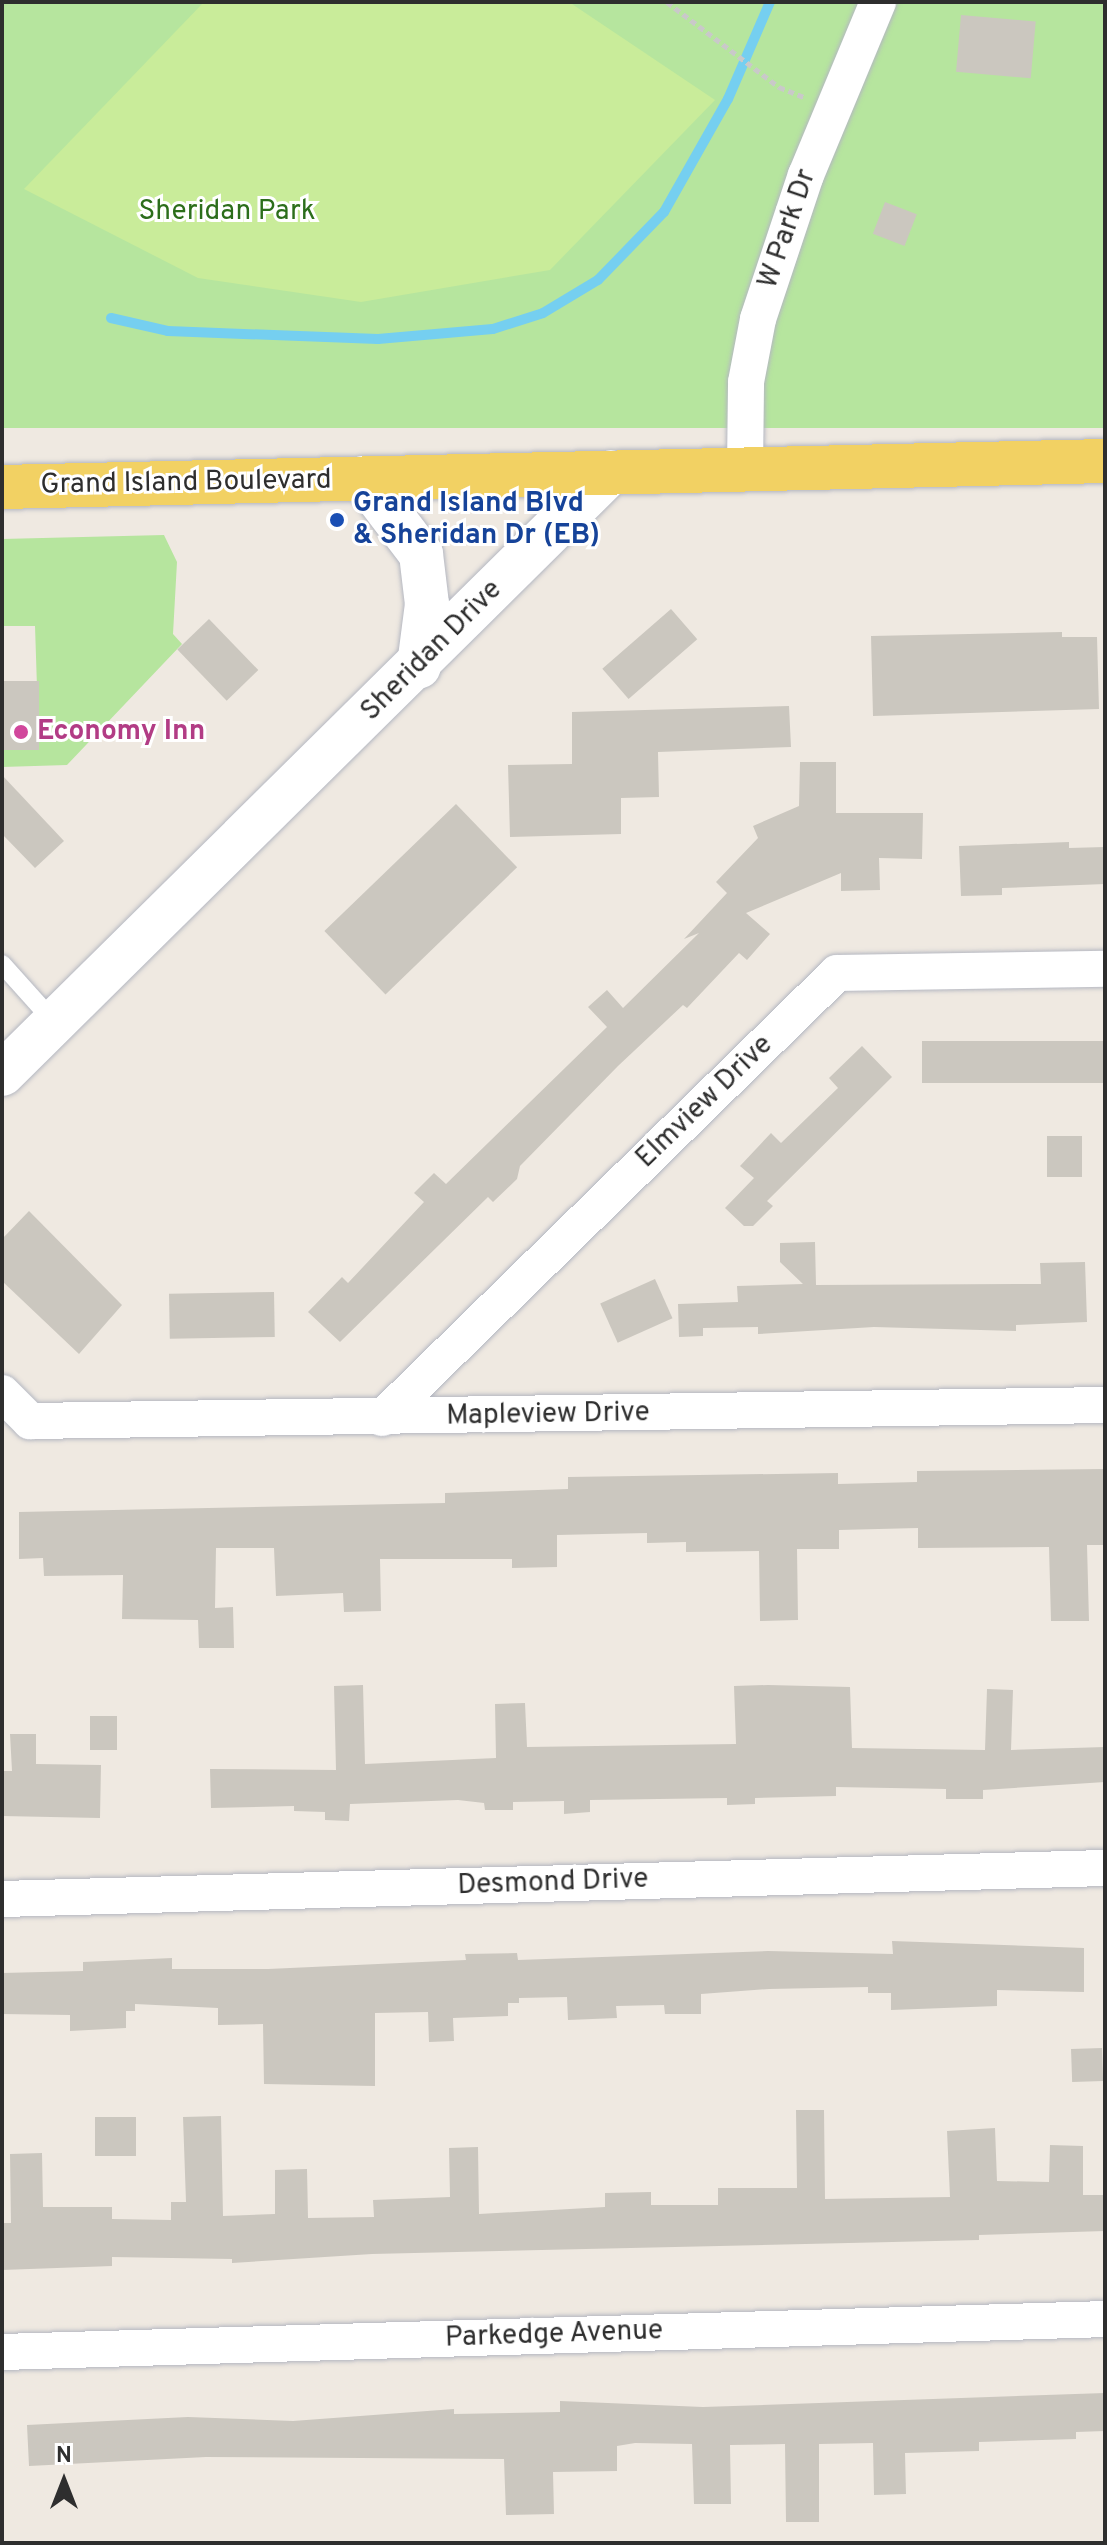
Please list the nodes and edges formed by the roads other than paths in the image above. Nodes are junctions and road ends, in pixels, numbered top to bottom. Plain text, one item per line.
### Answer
1 (878, 2) edge
2 (1105, 461) edge
3 (745, 468) junction
4 (611, 472) junction
5 (363, 478) junction
6 (2, 487) edge
7 (419, 666) junction
8 (2, 964) edge
9 (1105, 969) edge
10 (55, 1023) junction
11 (2, 1074) edge
12 (2, 1393) edge
13 (1105, 1405) edge
14 (382, 1418) junction
15 (1105, 1868) edge
16 (2, 1899) edge
17 (1105, 2319) edge
18 (2, 2352) edge

1 - 3 street, W Park Dr
2 - 3 main road
3 - 4 main road
4 - 5 main road, Grand Island Boulevard
4 - 7 main road, Sheridan Drive
5 - 6 main road, Grand Island Boulevard
5 - 7 main road
7 - 10 main road, Sheridan Drive
8 - 10 lane
9 - 14 street, Elmview Drive
10 - 11 main road, Sheridan Drive
12 - 14 street, Mapleview Drive
13 - 14 street, Mapleview Drive
15 - 16 street, Desmond Drive
17 - 18 street, Parkedge Avenue

